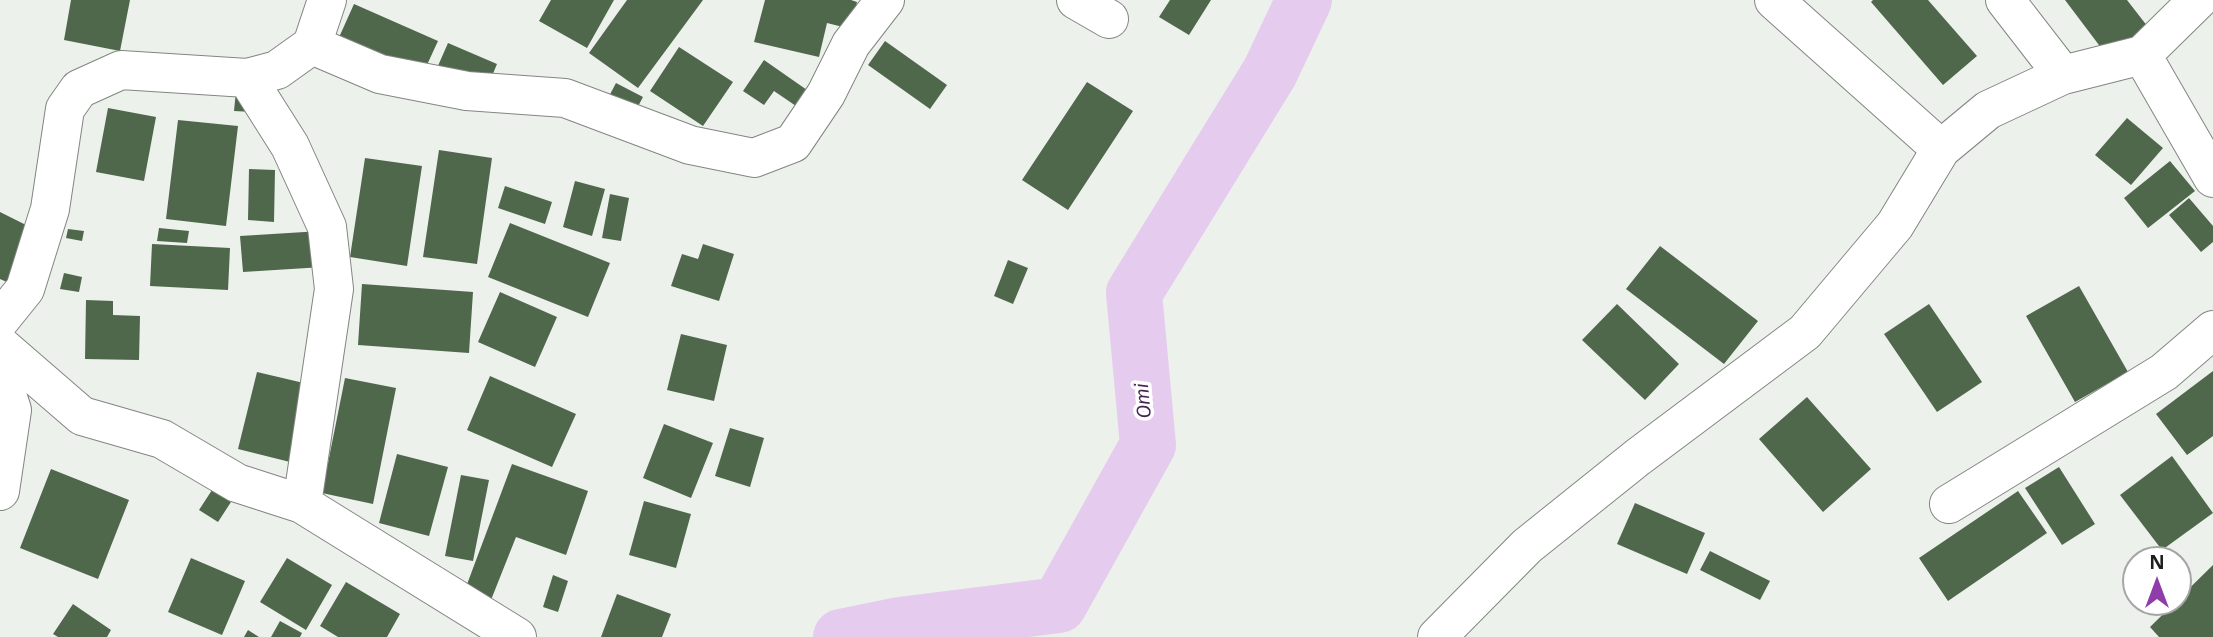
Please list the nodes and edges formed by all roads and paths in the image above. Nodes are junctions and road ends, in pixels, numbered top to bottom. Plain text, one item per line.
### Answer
1 (327, 0) edge
2 (885, 0) edge
3 (1076, 0) edge
4 (1774, 0) edge
5 (2005, 0) edge
6 (2198, 0) edge
7 (1109, 19) dead end
8 (312, 45) junction
9 (2142, 55) junction
10 (2063, 75) junction
11 (247, 78) junction
12 (1941, 149) junction
13 (2213, 178) edge
14 (0, 320) edge
15 (2213, 330) edge
16 (0, 345) edge
17 (0, 373) edge
18 (0, 491) edge
19 (302, 504) junction
20 (1949, 504) dead end
21 (517, 637) edge
22 (1437, 637) edge

1 - 8 street
2 - 8 street
3 - 7 street
4 - 12 street
5 - 10 street
6 - 9 street
8 - 11 street
9 - 10 street
9 - 13 street
10 - 12 street
11 - 14 street
11 - 19 street
12 - 22 street
15 - 20 street
16 - 19 street
17 - 18 street
19 - 21 street

